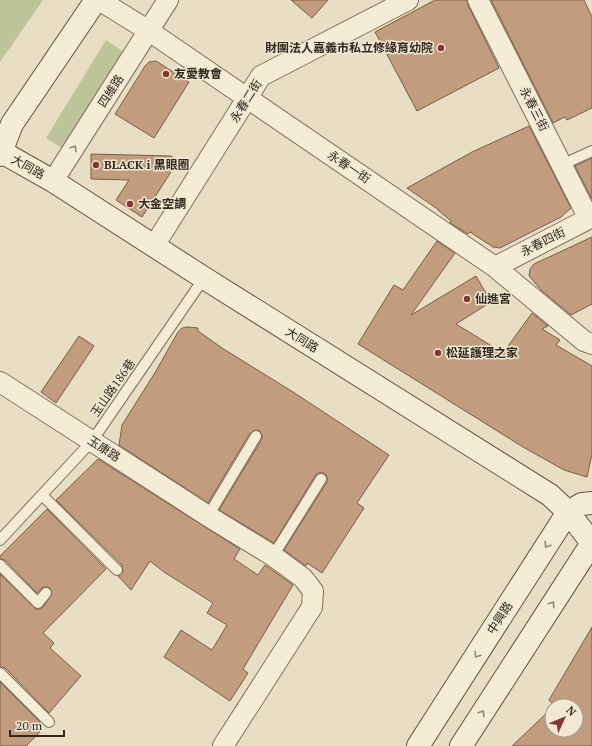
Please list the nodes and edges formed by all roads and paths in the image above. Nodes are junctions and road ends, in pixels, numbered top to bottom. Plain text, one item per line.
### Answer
1 (96, 0) edge
2 (99, 0) edge
3 (168, 0) edge
4 (408, 0) edge
5 (478, 0) edge
6 (149, 31) junction
7 (248, 98) junction
8 (592, 151) edge
9 (1, 152) edge
10 (564, 170) junction
11 (53, 181) junction
12 (590, 218) edge
13 (154, 246) junction
14 (495, 267) junction
15 (204, 278) junction
16 (592, 344) edge
17 (0, 382) edge
18 (256, 436) dead end
19 (92, 442) junction
20 (321, 479) dead end
21 (43, 496) junction
22 (592, 503) edge
23 (568, 512) junction
24 (208, 516) junction
25 (0, 540) edge
26 (592, 543) edge
27 (273, 556) junction
28 (0, 565) edge
29 (116, 570) dead end
30 (46, 594) dead end
31 (0, 673) edge
32 (49, 722) dead end
33 (223, 746) edge
34 (418, 746) edge
35 (461, 746) edge

1 - 9 street
2 - 6 street, 永春一街
3 - 6 street, 四維路
4 - 7 street, 永春二街
5 - 10 street, 永春三街
6 - 7 street, 永春一街
11 -> 6 street, 四維路
7 - 13 street, 永春二街
7 - 14 street, 永春一街
8 - 10 lane
9 - 11 street, 大同路
10 - 12 street, 永春三街
11 - 13 street, 大同路
12 - 14 street, 永春四街
13 - 15 street, 大同路
14 - 16 street, 永春一街
15 - 19 lane, 玉山路186巷
15 - 23 street, 大同路
17 - 19 street, 玉康路
18 - 24 lane
19 - 21 lane, 玉山路186巷
19 - 24 street, 玉康路
20 - 27 lane
21 - 25 lane, 玉山路186巷
21 - 29 lane
22 - 23 street
23 - 26 street, 大同路
23 -> 34 street, 中興路
24 - 27 street, 玉康路
35 -> 26 street
27 - 33 street, 玉康路
28 - 30 lane
31 - 32 lane

